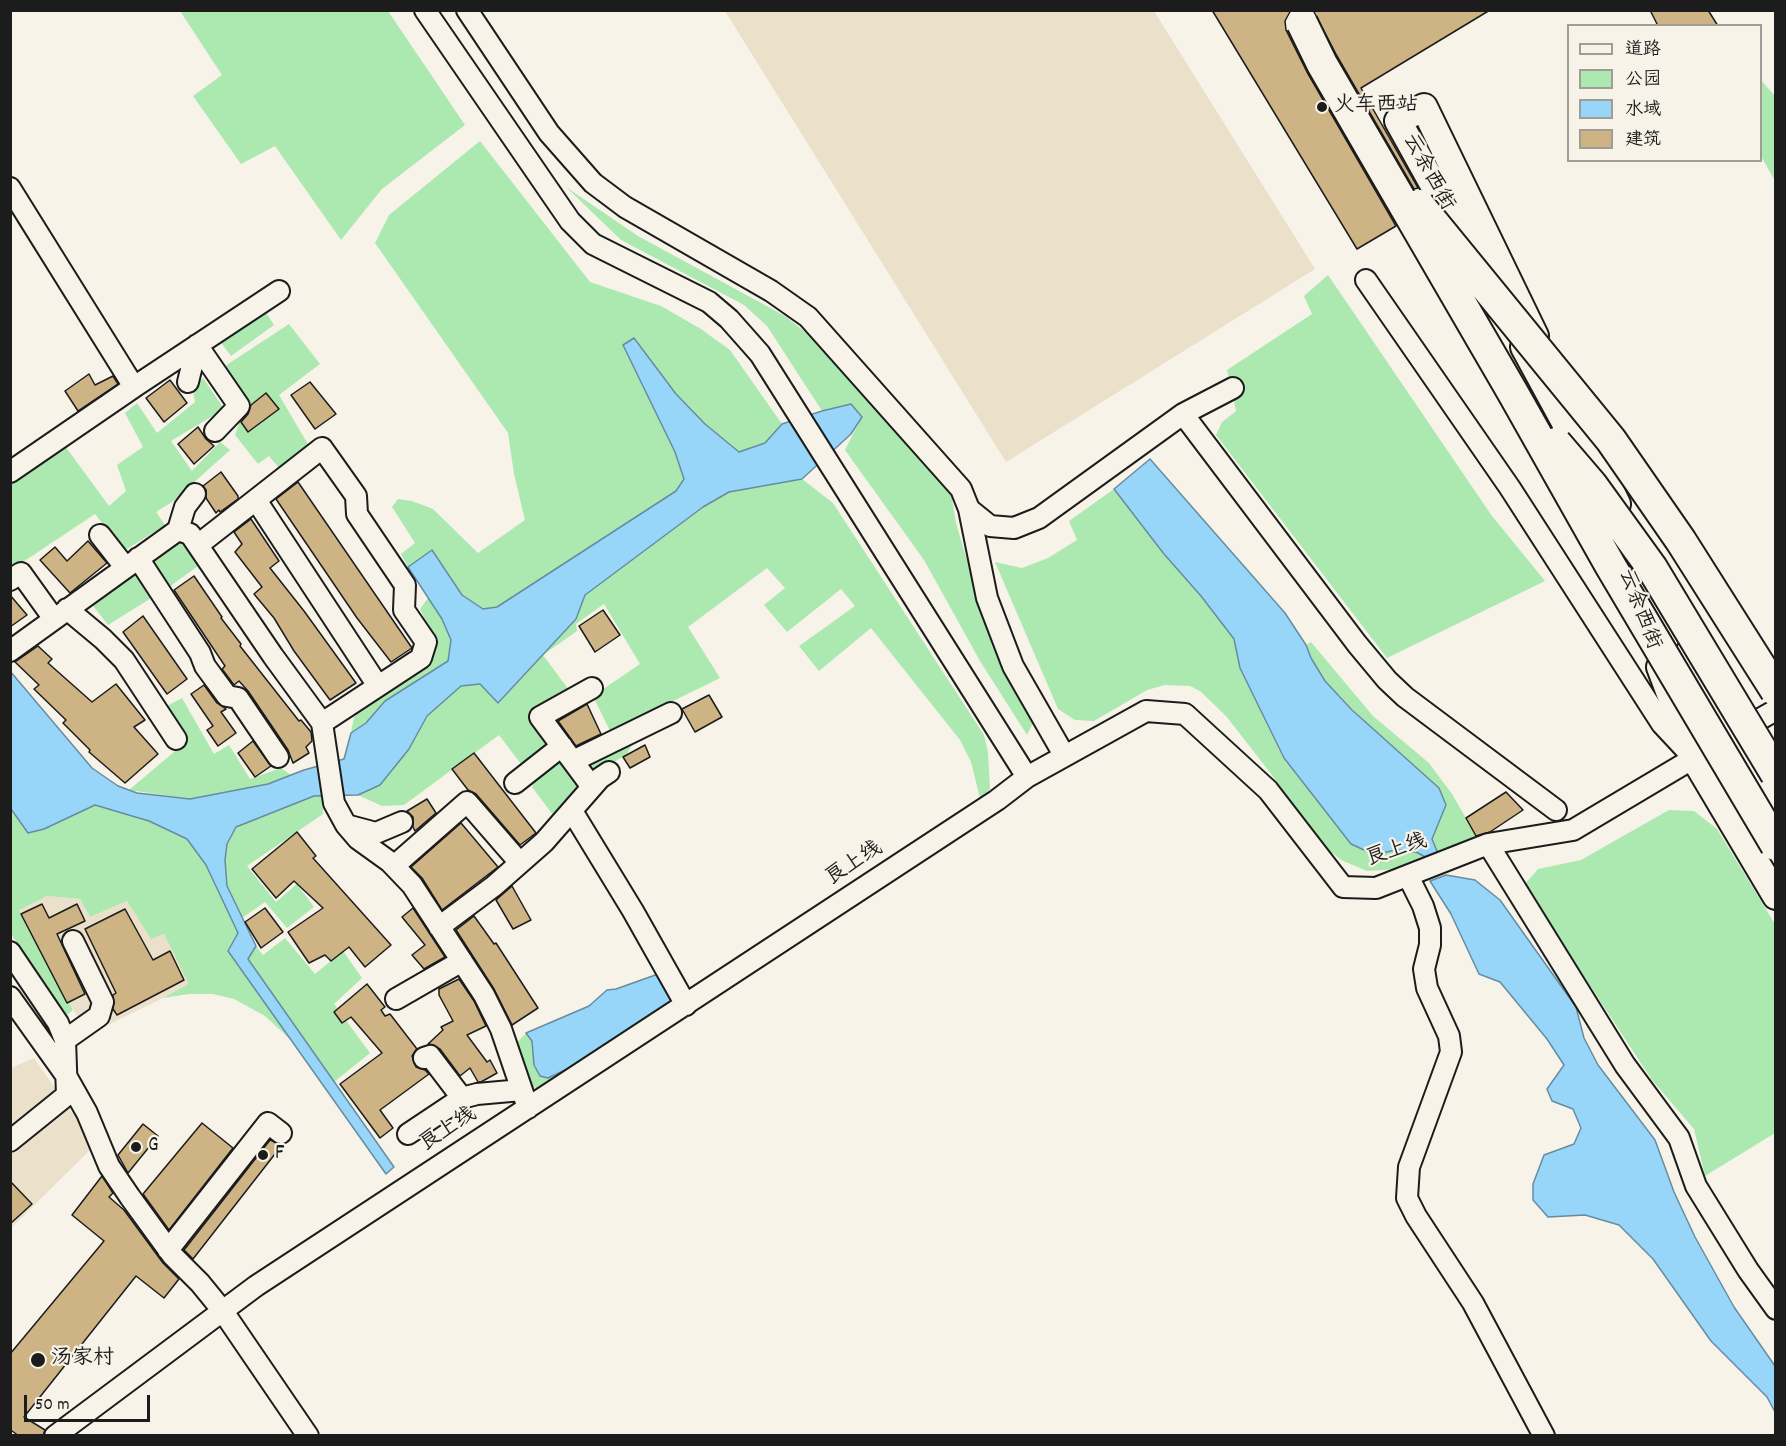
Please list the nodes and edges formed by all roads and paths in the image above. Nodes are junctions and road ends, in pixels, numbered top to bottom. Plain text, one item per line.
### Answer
1 (425, 10) edge
2 (467, 10) edge
3 (1298, 10) edge
4 (1371, 148) junction
5 (10, 188) edge
6 (1366, 280) dead end
7 (279, 291) dead end
8 (197, 345) junction
9 (188, 382) dead end
10 (134, 387) junction
11 (1233, 388) dead end
12 (1513, 393) junction
13 (1183, 414) junction
14 (215, 431) dead end
15 (1576, 438) junction
16 (10, 472) edge
17 (195, 494) dead end
18 (256, 500) junction
19 (969, 508) junction
20 (178, 531) junction
21 (100, 534) dead end
22 (198, 545) junction
23 (131, 563) junction
24 (10, 580) edge
25 (61, 614) junction
26 (10, 651) edge
27 (378, 686) junction
28 (592, 688) dead end
29 (1776, 691) edge
30 (1776, 710) edge
31 (671, 713) dead end
32 (322, 723) junction
33 (1730, 736) junction
34 (1776, 736) edge
35 (176, 739) dead end
36 (567, 753) junction
37 (1064, 755) junction
38 (278, 757) dead end
39 (1694, 758) junction
40 (609, 772) dead end
41 (1776, 774) edge
42 (1027, 777) junction
43 (515, 783) dead end
44 (592, 787) junction
45 (1556, 810) dead end
46 (572, 811) junction
47 (1776, 812) edge
48 (402, 822) dead end
49 (346, 825) junction
50 (1488, 844) junction
51 (1776, 845) edge
52 (520, 863) junction
53 (394, 866) junction
54 (1408, 876) junction
55 (1776, 896) edge
56 (439, 927) junction
57 (73, 941) dead end
58 (10, 952) edge
59 (462, 961) junction
60 (10, 997) edge
61 (396, 999) dead end
62 (686, 1005) junction
63 (65, 1040) junction
64 (424, 1058) dead end
65 (65, 1074) junction
66 (462, 1098) junction
67 (525, 1099) junction
68 (280, 1133) dead end
69 (408, 1134) dead end
70 (10, 1141) edge
71 (168, 1250) junction
72 (1776, 1309) edge
73 (222, 1310) junction
74 (1541, 1435) edge
75 (55, 1436) edge
76 (308, 1436) edge

1 - 42 street
2 - 19 street
3 - 4 highway, bridge
4 - 12 highway, bridge
4 - 29 highway, bridge
5 - 10 street
6 - 39 street
7 - 8 street
8 - 9 street
8 - 10 street
8 - 14 street
10 - 16 street
11 - 13 street
12 - 41 highway, bridge
12 - 51 highway, bridge
13 - 19 street
13 - 45 street
15 - 33 main road, 云余西街
15 - 34 highway
15 - 39 main road, 云余西街
17 - 20 street
18 - 22 street
18 - 27 street
18 - 27 street
19 - 37 street
20 - 22 street
20 - 23 street
21 - 23 street
22 - 32 street
23 - 25 street
23 - 38 street
24 - 25 street
25 - 26 street
25 - 35 street
27 - 32 street
28 - 36 street
30 - 33 street, 良上线
31 - 36 street
32 - 49 street
33 - 39 street, 良上线
33 - 47 main road, 云余西街
36 - 43 street
36 - 44 street
37 - 42 street, 良上线
37 - 54 street, 良上线
39 - 50 street, 良上线
39 - 55 main road, 云余西街
40 - 44 street
42 - 62 street, 良上线
44 - 46 street
46 - 52 street
46 - 62 street
48 - 49 street
49 - 53 street
50 - 54 street, 良上线
50 - 72 street
52 - 53 street
52 - 56 street
53 - 56 street
54 - 74 street
56 - 59 street
57 - 63 street
58 - 63 street
59 - 61 street
59 - 67 street
60 - 65 street
62 - 67 street, 良上线
63 - 65 street
64 - 66 street
65 - 70 street
65 - 71 street
66 - 67 street
66 - 69 street
67 - 73 street, 良上线
68 - 71 street
71 - 73 street
73 - 75 street, 良上线
73 - 76 street

